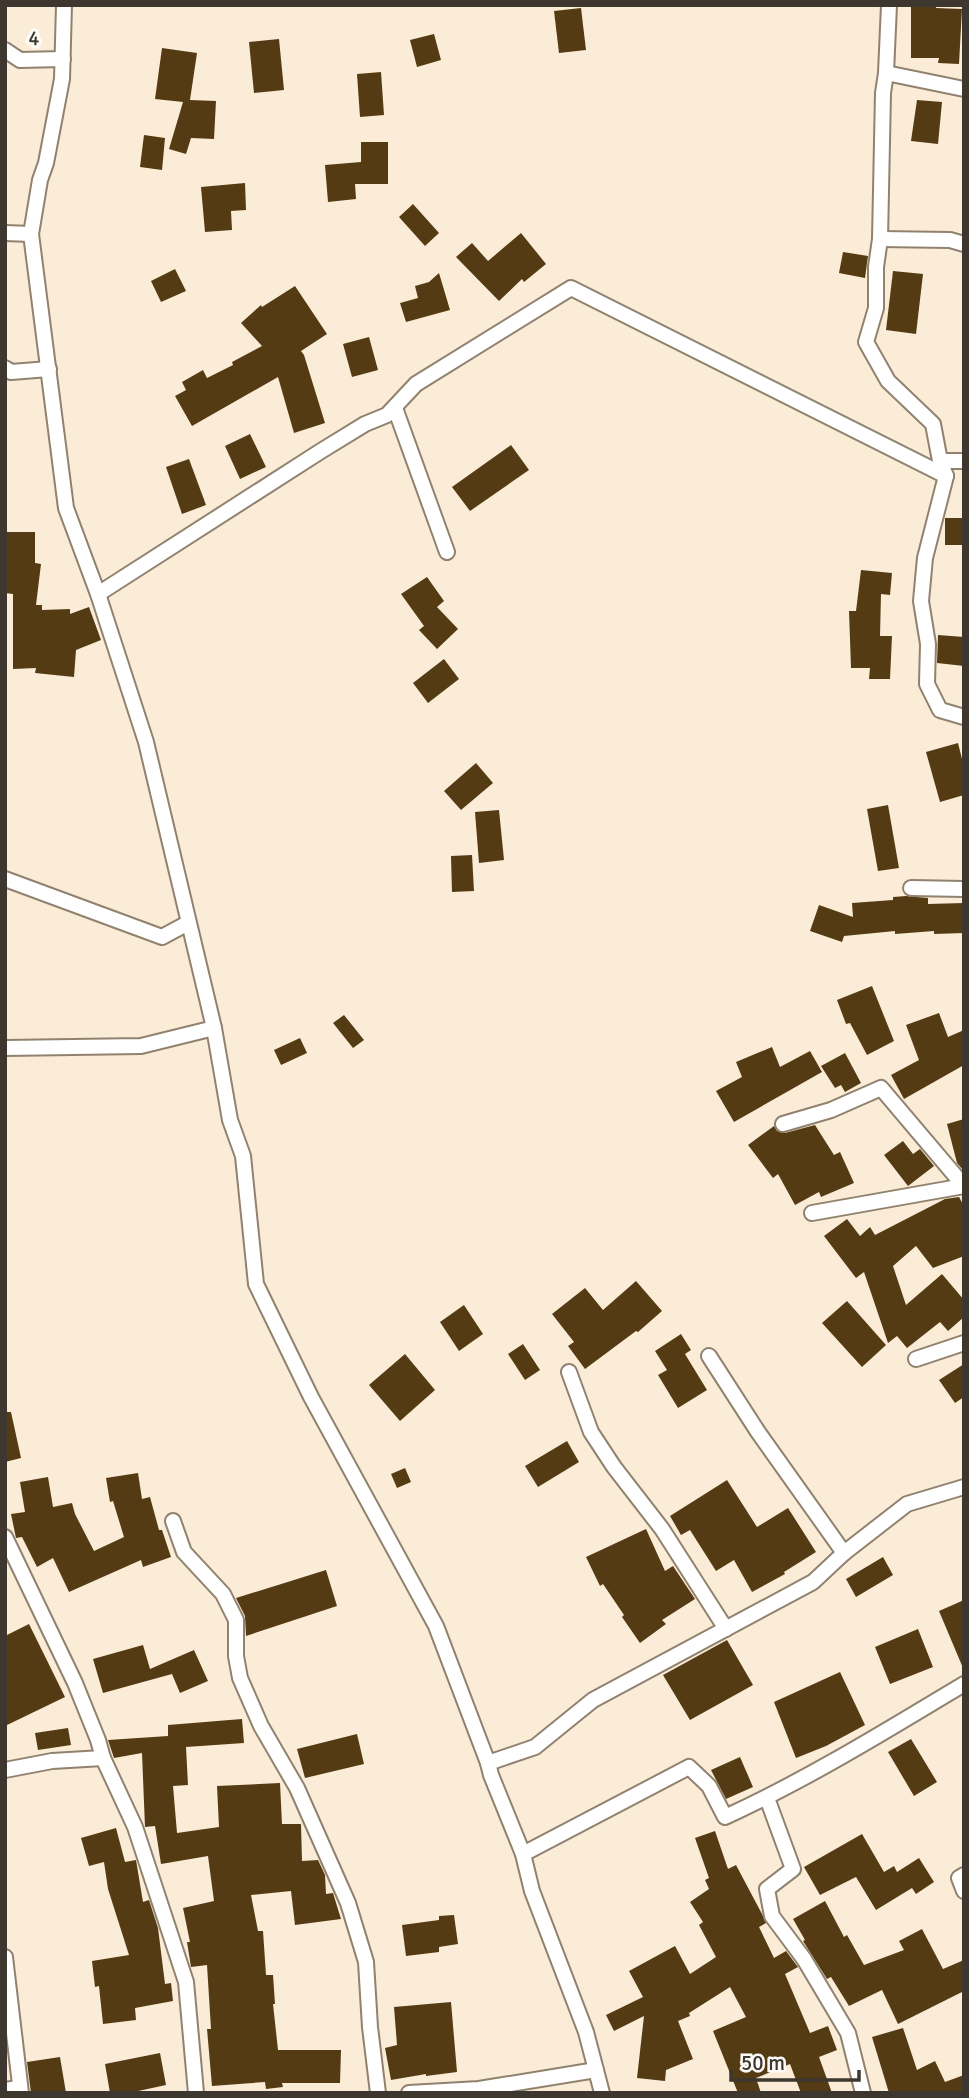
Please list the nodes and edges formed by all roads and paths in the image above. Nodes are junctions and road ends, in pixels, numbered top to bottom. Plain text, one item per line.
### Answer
1 (64, 5) edge
2 (889, 5) edge
3 (5, 50) edge
4 (63, 59) junction
5 (886, 74) junction
6 (964, 89) edge
7 (5, 233) edge
8 (32, 234) junction
9 (880, 239) junction
10 (964, 244) edge
11 (5, 368) edge
12 (48, 369) junction
13 (395, 408) junction
14 (940, 461) junction
15 (964, 461) edge
16 (946, 476) junction
17 (447, 551) dead end
18 (98, 594) junction
19 (964, 717) edge
20 (5, 879) edge
21 (911, 888) dead end
22 (964, 889) edge
23 (188, 923) junction
24 (214, 1028) junction
25 (5, 1048) edge
26 (783, 1124) dead end
27 (964, 1186) edge
28 (812, 1213) dead end
29 (964, 1343) edge
30 (709, 1356) dead end
31 (916, 1359) dead end
32 (569, 1372) dead end
33 (964, 1488) edge
34 (173, 1521) dead end
35 (5, 1537) edge
36 (844, 1553) junction
37 (726, 1629) junction
38 (964, 1684) edge
39 (103, 1758) junction
40 (488, 1763) junction
41 (5, 1770) edge
42 (767, 1798) junction
43 (523, 1854) junction
44 (964, 1875) edge
45 (964, 1891) edge
46 (5, 1957) edge
47 (596, 2070) junction
48 (15, 2090) edge
49 (196, 2093) edge
50 (378, 2093) edge
51 (409, 2093) edge
52 (602, 2093) edge
53 (863, 2093) edge

1 - 4 street
2 - 5 street
3 - 4 street, 4
4 - 8 street
5 - 6 street
5 - 9 street
7 - 8 street
8 - 12 street
9 - 10 street
9 - 14 street
11 - 12 street
12 - 18 street
13 - 16 street
13 - 17 street
13 - 18 street
14 - 15 street
14 - 16 street
16 - 19 street
18 - 23 street
20 - 23 street
21 - 22 street
23 - 24 street
24 - 25 street
24 - 40 street
26 - 27 street
27 - 28 street
29 - 31 street
30 - 36 street
32 - 37 street
33 - 36 street
34 - 50 street
35 - 39 street
36 - 37 street
37 - 40 street
38 - 42 street
39 - 41 street
39 - 49 street
40 - 43 street
42 - 43 street
42 - 53 street
43 - 47 street
44 - 45 street
46 - 48 street
47 - 51 street
47 - 52 street

